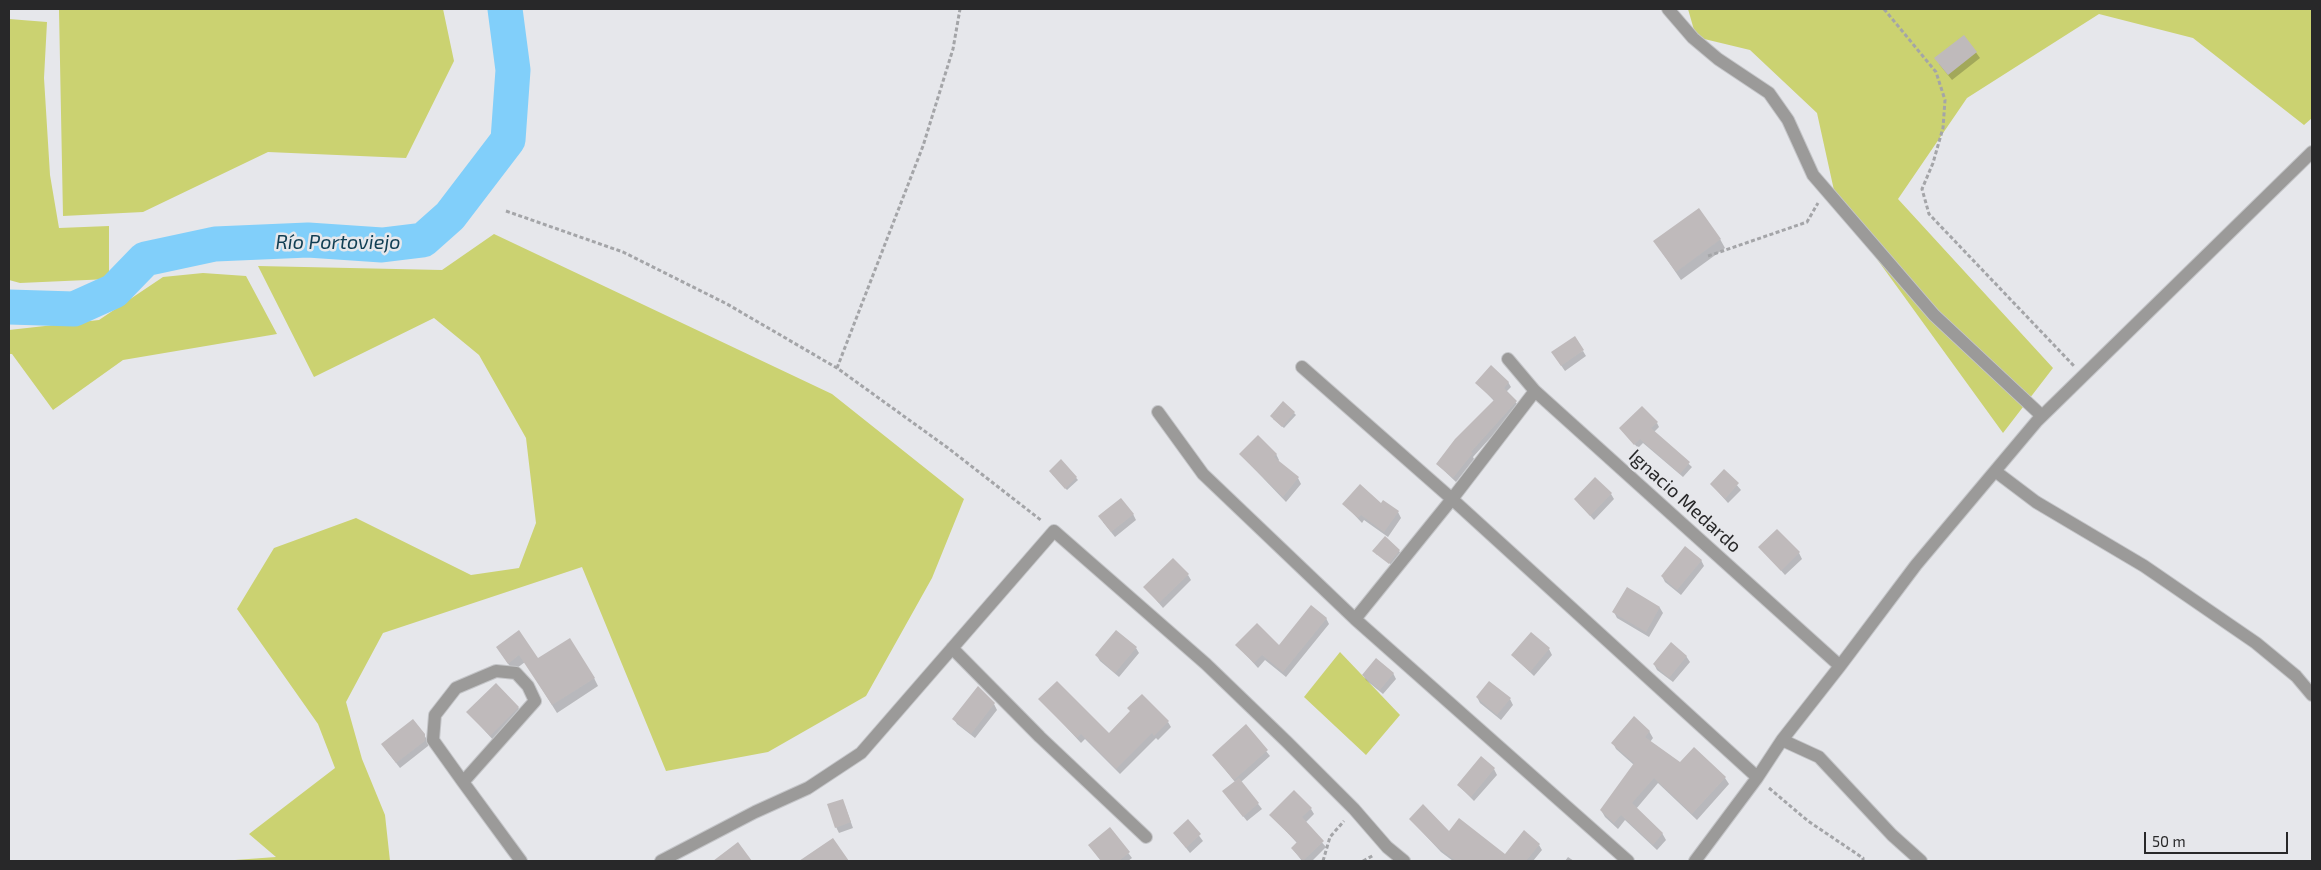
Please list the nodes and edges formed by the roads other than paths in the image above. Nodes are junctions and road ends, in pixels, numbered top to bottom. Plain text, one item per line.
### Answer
1 (1668, 9) edge
2 (2312, 152) edge
3 (1508, 359) dead end
4 (1302, 367) dead end
5 (1535, 391) junction
6 (1158, 412) dead end
7 (2042, 416) junction
8 (1995, 470) junction
9 (1452, 499) junction
10 (1355, 619) junction
11 (952, 648) junction
12 (1840, 666) junction
13 (2312, 695) edge
14 (1782, 740) junction
15 (1757, 778) junction
16 (463, 782) junction
17 (1146, 837) dead end
18 (521, 861) edge
19 (661, 861) edge
20 (1404, 861) edge
21 (1628, 861) edge
22 (1695, 861) edge
23 (1921, 861) edge

1 - 7 street
2 - 7 street
3 - 5 street, Ignacio Medardo
4 - 9 street
5 - 9 street
5 - 12 street, Ignacio Medardo
6 - 10 street
7 - 8 street
8 - 12 street
8 - 13 street
9 - 10 street
9 - 15 street
10 - 21 street
11 - 17 street
11 - 19 street
11 - 20 street
12 - 14 street
14 - 15 street
14 - 23 street
15 - 22 street
16 - 16 street
16 - 18 street

